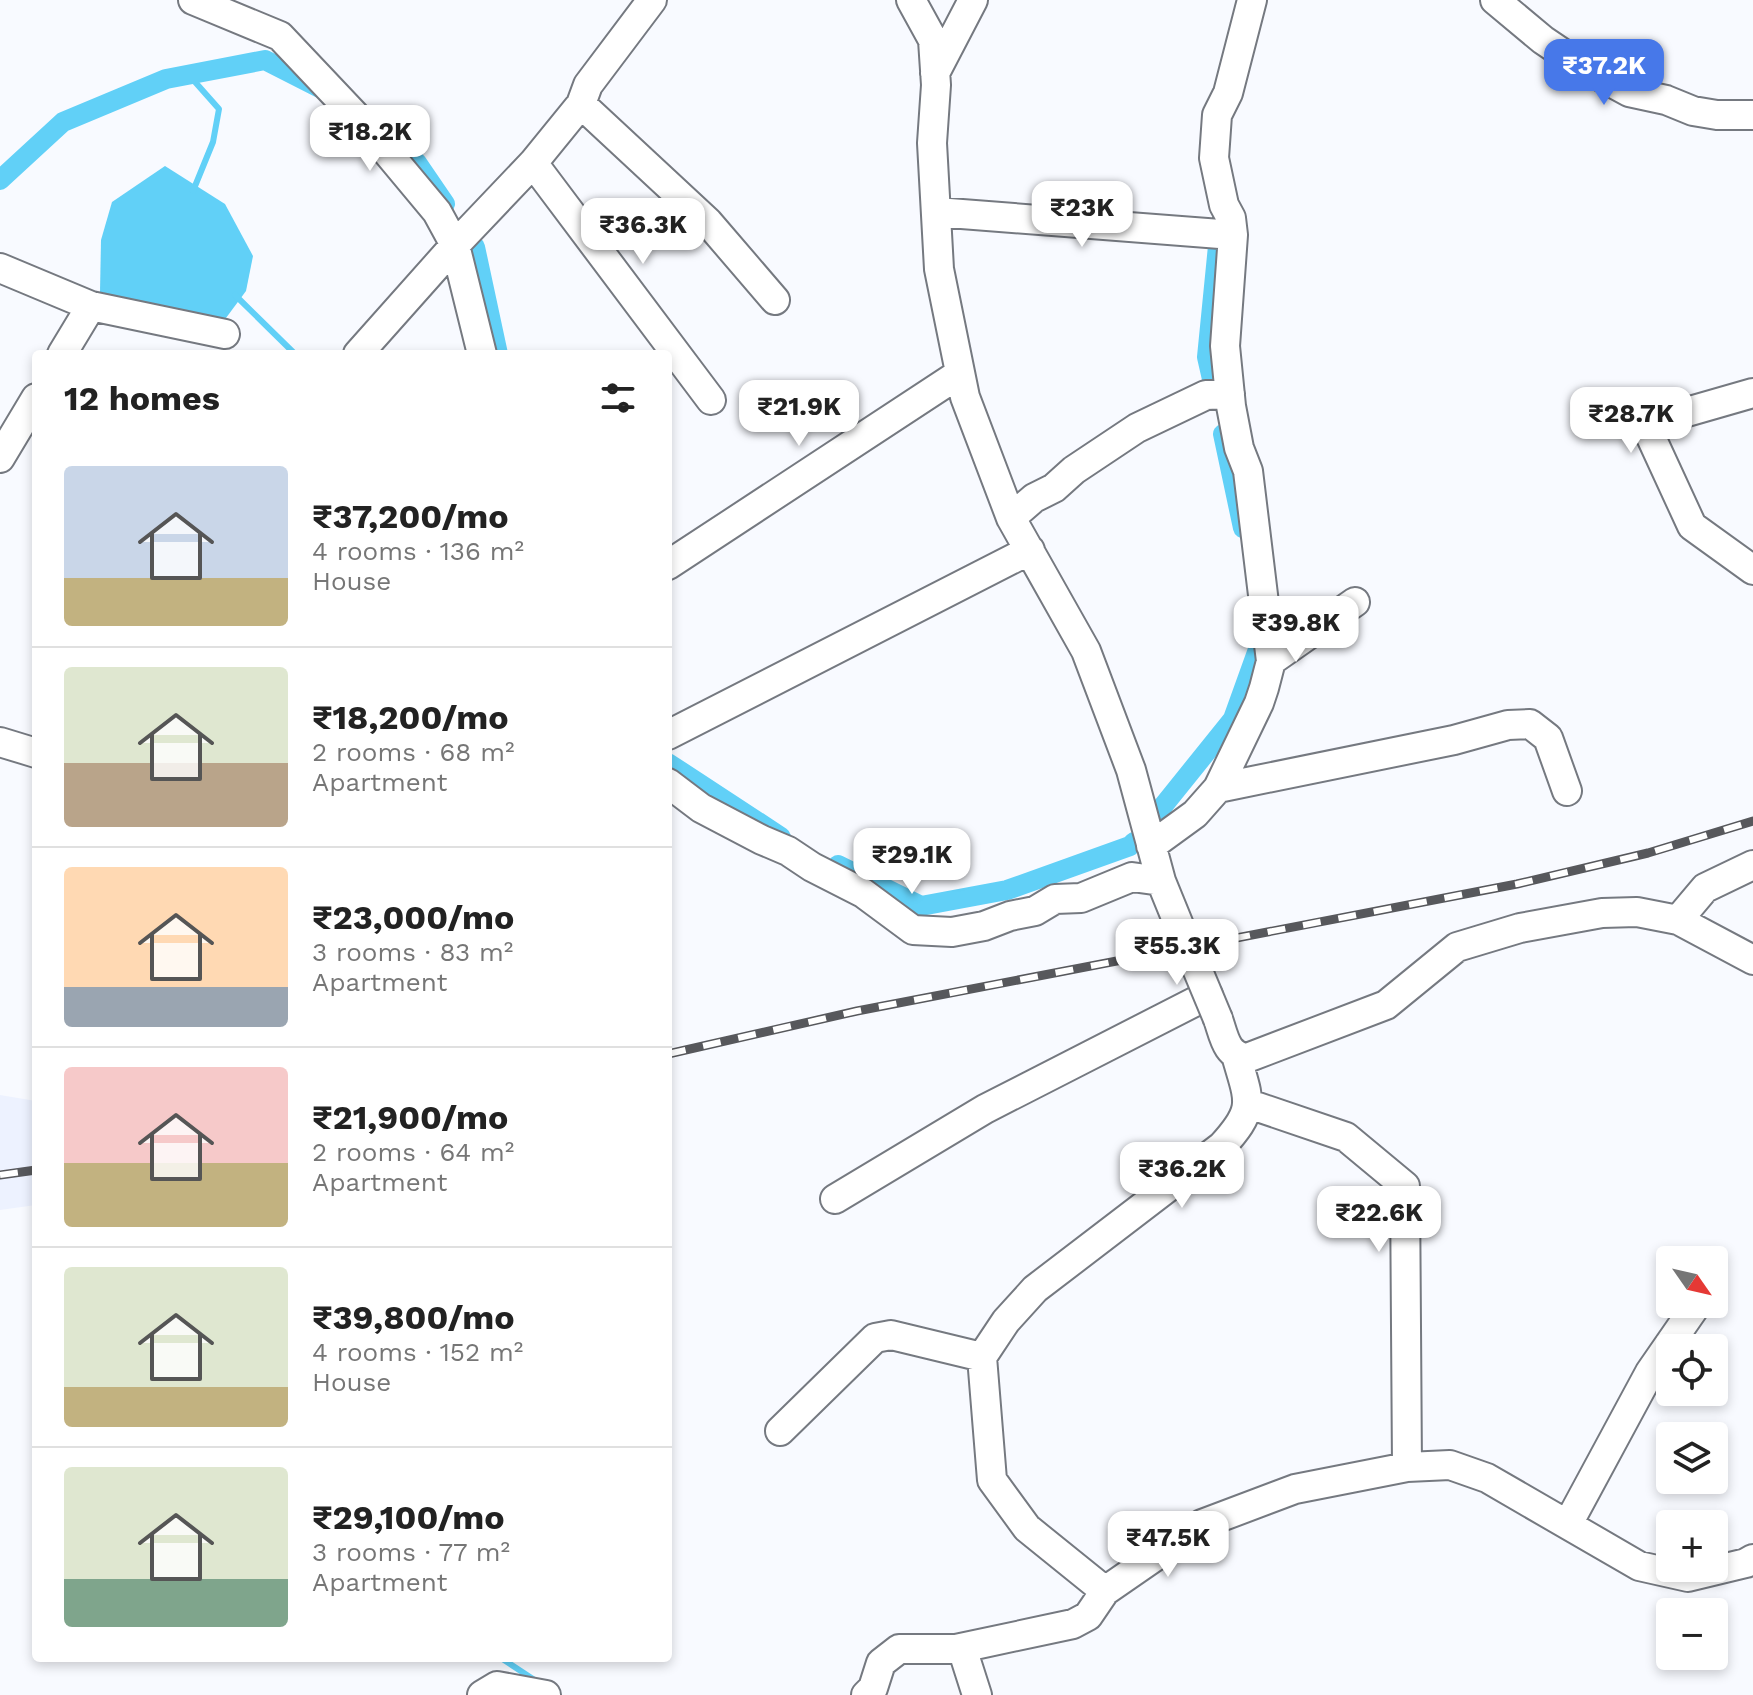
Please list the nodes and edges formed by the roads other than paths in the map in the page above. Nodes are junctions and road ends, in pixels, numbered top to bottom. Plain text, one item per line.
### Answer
1 (193, 0) edge
2 (652, 0) edge
3 (911, 0) edge
4 (973, 0) edge
5 (1252, 0) edge
6 (1495, 0) edge
7 (261, 13) edge
8 (935, 73) junction
9 (581, 104) junction
10 (1753, 115) edge
11 (533, 163) junction
12 (936, 212) junction
13 (1233, 235) junction
14 (455, 245) junction
15 (0, 268) edge
16 (775, 300) dead end
17 (91, 306) junction
18 (225, 334) dead end
19 (64, 350) edge
20 (362, 350) edge
21 (481, 350) edge
22 (959, 374) junction
23 (1753, 393) edge
24 (1230, 394) junction
25 (711, 400) dead end
26 (32, 405) edge
27 (0, 458) edge
28 (1011, 518) junction
29 (1030, 550) junction
30 (672, 562) edge
31 (1753, 570) edge
32 (1355, 602) dead end
33 (1271, 661) junction
34 (672, 733) edge
35 (0, 742) edge
36 (32, 752) edge
37 (672, 786) edge
38 (1218, 788) junction
39 (1567, 791) dead end
40 (1151, 846) junction
41 (1753, 865) edge
42 (1161, 881) junction
43 (1678, 920) junction
44 (1753, 960) edge
45 (1213, 1007) junction
46 (1236, 1055) junction
47 (1249, 1104) junction
48 (835, 1199) dead end
49 (1687, 1318) edge
50 (982, 1357) junction
51 (780, 1431) dead end
52 (1407, 1467) junction
53 (1568, 1524) junction
54 (1753, 1559) edge
55 (1105, 1591) junction
56 (962, 1648) junction
57 (482, 1695) edge
58 (546, 1695) edge
59 (866, 1695) edge
60 (977, 1695) edge

1 - 7 street
2 - 9 street
3 - 8 street
4 - 8 street
5 - 13 street
6 - 10 street
7 - 14 street
8 - 12 street
9 - 11 street
9 - 16 street
11 - 14 street
11 - 25 street
12 - 13 street
12 - 22 street
13 - 24 street
14 - 20 street
14 - 21 street
15 - 17 street
17 - 18 street
17 - 19 street
22 - 28 street
22 - 30 street
23 - 31 street
24 - 28 street
24 - 33 street
26 - 27 street
28 - 29 street
29 - 34 street
29 - 40 street
32 - 33 street
33 - 38 street
35 - 36 street
37 - 42 street
38 - 39 street
38 - 40 street
40 - 42 street
41 - 43 street
42 - 45 street, bridge
43 - 44 street
43 - 46 street
45 - 46 street
45 - 48 street
46 - 47 street
47 - 50 street
47 - 52 street
49 - 53 street
50 - 51 street
50 - 55 street
52 - 53 street
52 - 55 street
53 - 54 street
55 - 56 street
56 - 59 street
56 - 60 street
57 - 58 street

